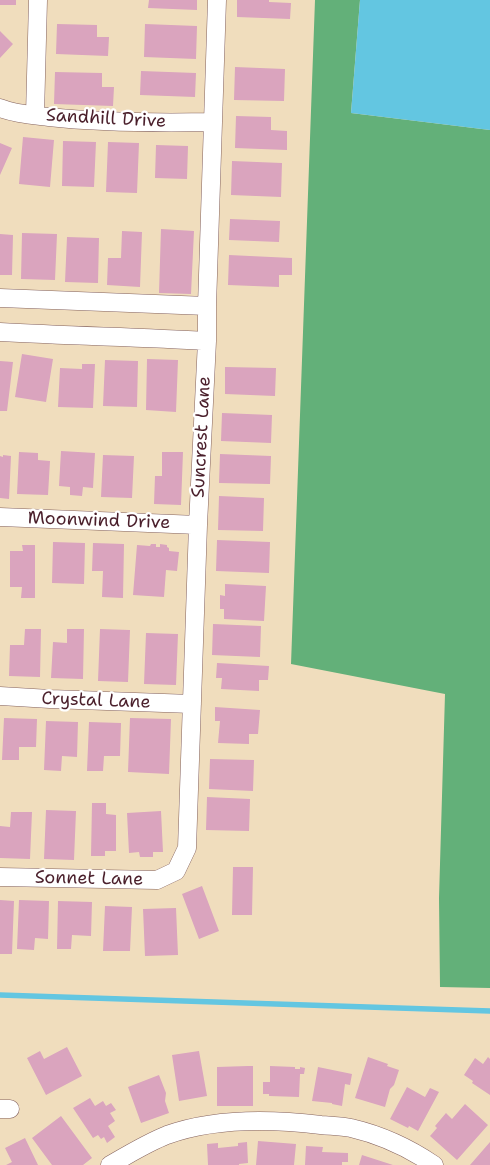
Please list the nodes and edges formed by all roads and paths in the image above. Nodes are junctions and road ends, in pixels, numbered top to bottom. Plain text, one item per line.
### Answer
1 (38, 0) edge
2 (217, 0) edge
3 (0, 108) edge
4 (35, 115) junction
5 (212, 122) junction
6 (0, 298) edge
7 (207, 306) junction
8 (0, 332) edge
9 (207, 341) junction
10 (0, 517) edge
11 (198, 525) junction
12 (0, 696) edge
13 (192, 704) junction
14 (176, 871) joint
15 (0, 877) edge
16 (110, 1165) edge
17 (434, 1165) edge

1 - 4 street
2 - 5 street, Suncrest Lane
3 - 4 street, Sandhill Drive
4 - 5 street, Sandhill Drive
5 - 7 street, Suncrest Lane
6 - 7 street
7 - 9 street, Suncrest Lane
8 - 9 street
9 - 11 street, Suncrest Lane
10 - 11 street, Moonwind Drive
11 - 13 street, Suncrest Lane
12 - 13 street, Crystal Lane
13 - 14 street, Suncrest Lane
14 - 15 street, Sonnet Lane
16 - 17 street

